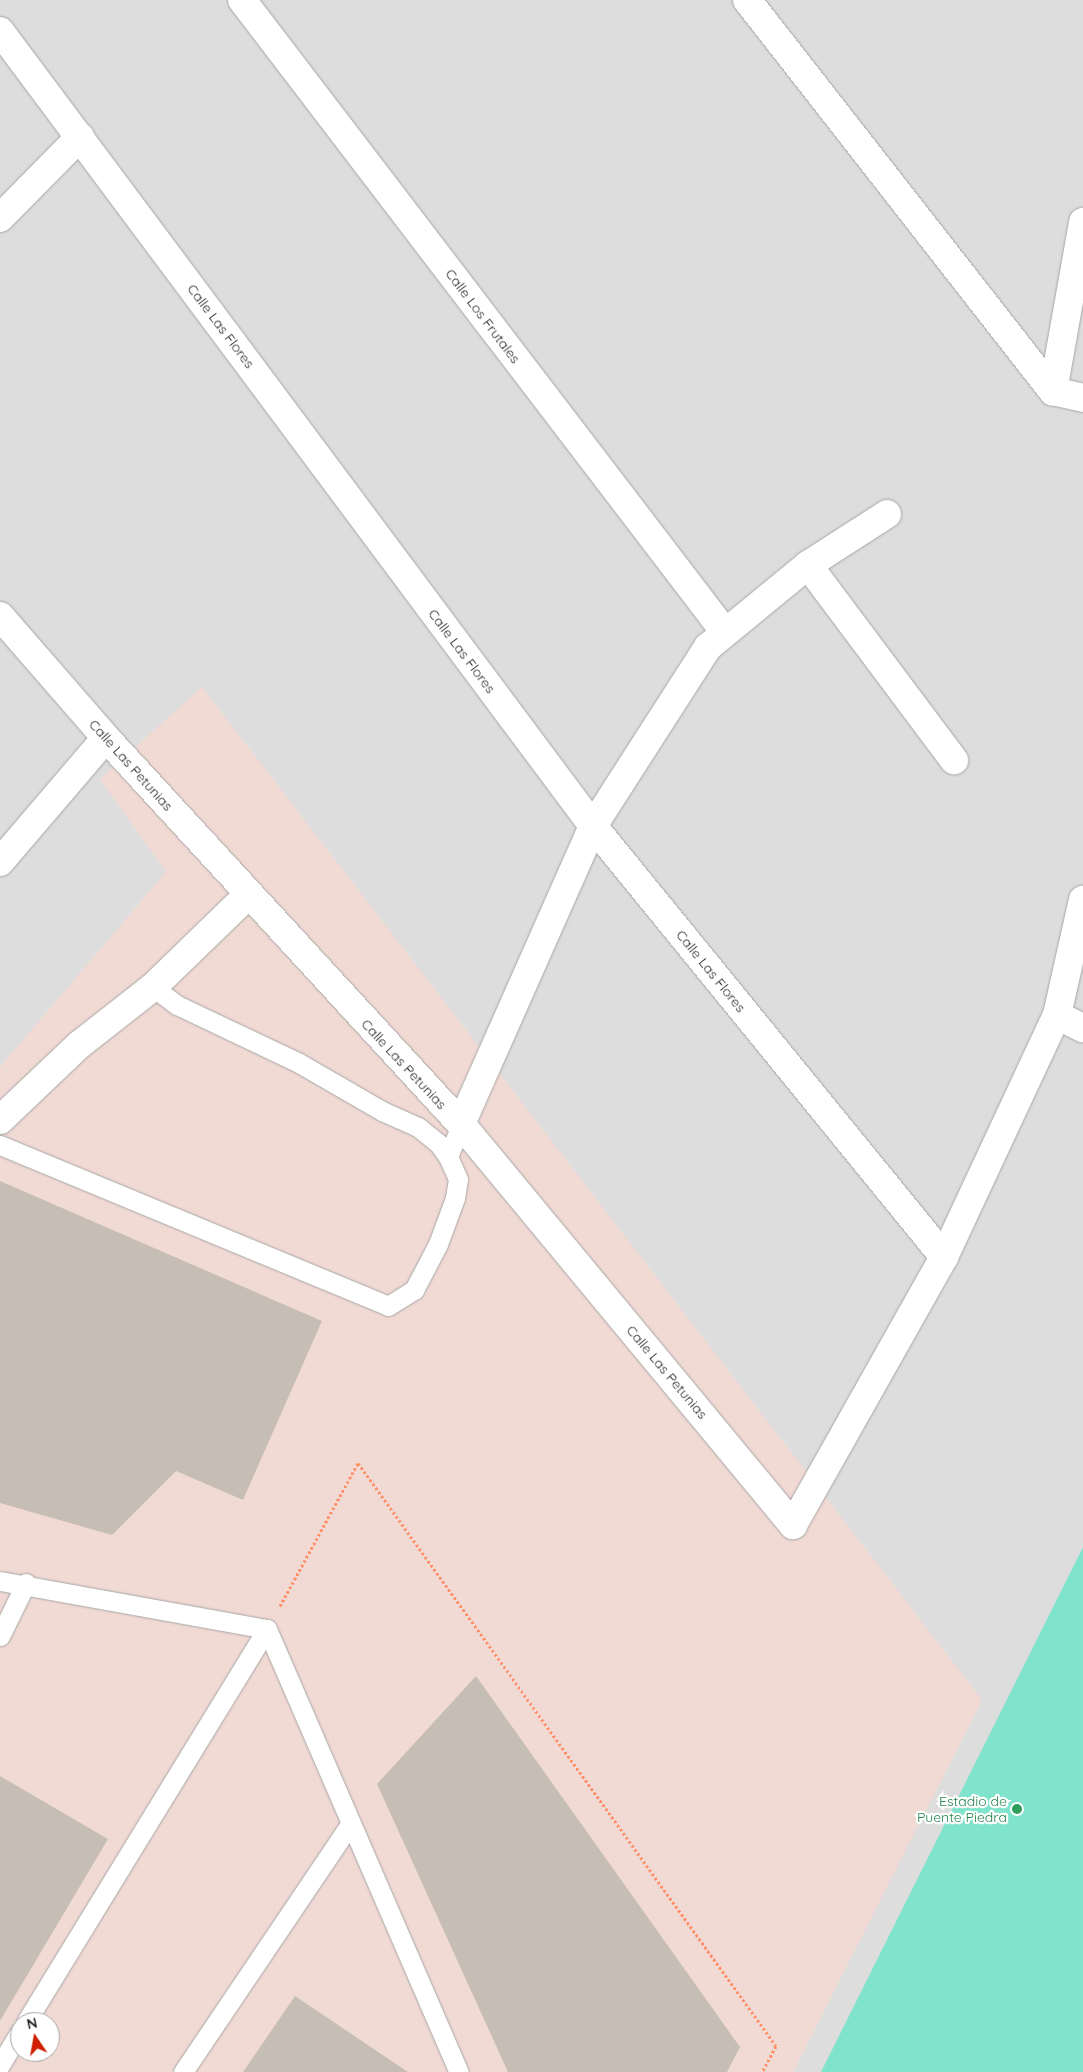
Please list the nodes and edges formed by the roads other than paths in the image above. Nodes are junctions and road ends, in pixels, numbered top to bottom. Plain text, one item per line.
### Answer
1 (242, 0) edge
2 (747, 0) edge
3 (0, 30) edge
4 (80, 137) junction
5 (0, 218) edge
6 (1083, 222) edge
7 (1053, 391) junction
8 (1083, 398) edge
9 (887, 514) dead end
10 (808, 565) junction
11 (0, 616) edge
12 (724, 631) junction
13 (106, 738) junction
14 (954, 760) dead end
15 (593, 826) junction
16 (0, 862) edge
17 (248, 894) junction
18 (1083, 900) edge
19 (153, 987) junction
20 (1057, 1015) junction
21 (1083, 1028) edge
22 (0, 1120) edge
23 (461, 1124) junction
24 (0, 1145) edge
25 (448, 1157) junction
26 (944, 1256) junction
27 (0, 1581) edge
28 (26, 1583) junction
29 (267, 1629) junction
30 (0, 1636) edge
31 (351, 1823) junction
32 (32, 2012) edge
33 (10, 2048) edge
34 (0, 2065) edge
35 (183, 2072) edge
36 (459, 2072) edge

1 - 12 street, Calle Los Frutales
2 - 7 street
3 - 4 street, Calle Las Flores
4 - 5 street
4 - 15 street, Calle Las Flores
6 - 7 street
7 - 8 street
9 - 10 street
10 - 12 street
10 - 14 street
11 - 13 street, Calle Las Petunias
12 - 15 street
13 - 16 street
13 - 17 street, Calle Las Petunias
15 - 23 street
15 - 26 street, Calle Las Flores
17 - 19 street
17 - 23 street, Calle Las Petunias
18 - 20 street
19 - 22 street
19 - 25 lane
20 - 21 street
20 - 26 street
23 - 25 lane
23 - 26 street, Calle Las Petunias
24 - 25 lane
27 - 28 lane
28 - 29 lane
28 - 30 lane
29 - 31 lane
29 - 32 lane
31 - 35 lane
31 - 36 lane
33 - 34 lane

